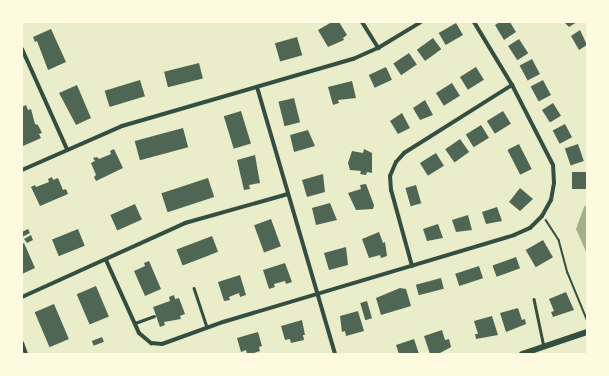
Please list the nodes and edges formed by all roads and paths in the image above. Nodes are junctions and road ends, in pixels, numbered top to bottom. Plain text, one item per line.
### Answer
1 (362, 22) edge
2 (421, 22) edge
3 (474, 22) edge
4 (378, 48) junction
5 (22, 49) edge
6 (512, 85) junction
7 (257, 87) junction
8 (67, 149) junction
9 (22, 170) edge
10 (288, 194) junction
11 (542, 216) junction
12 (106, 260) junction
13 (412, 266) junction
14 (194, 288) dead end
15 (317, 294) junction
16 (22, 297) edge
17 (534, 299) dead end
18 (154, 316) dead end
19 (587, 319) edge
20 (134, 323) junction
21 (207, 327) junction
22 (587, 332) edge
23 (22, 343) edge
24 (544, 347) junction
25 (26, 354) edge
26 (335, 354) edge
27 (525, 354) edge

1 - 4 street
2 - 4 street
3 - 6 street
4 - 7 street
5 - 8 street
6 - 11 street
6 - 13 street
7 - 8 street
7 - 10 street
8 - 9 street
10 - 12 street
10 - 15 street
11 - 13 street
11 - 19 path
12 - 16 street
12 - 20 street
13 - 15 street
14 - 21 lane
15 - 21 street
15 - 26 street
17 - 24 lane
18 - 20 lane
20 - 21 street
22 - 24 street
23 - 25 street
24 - 27 street

